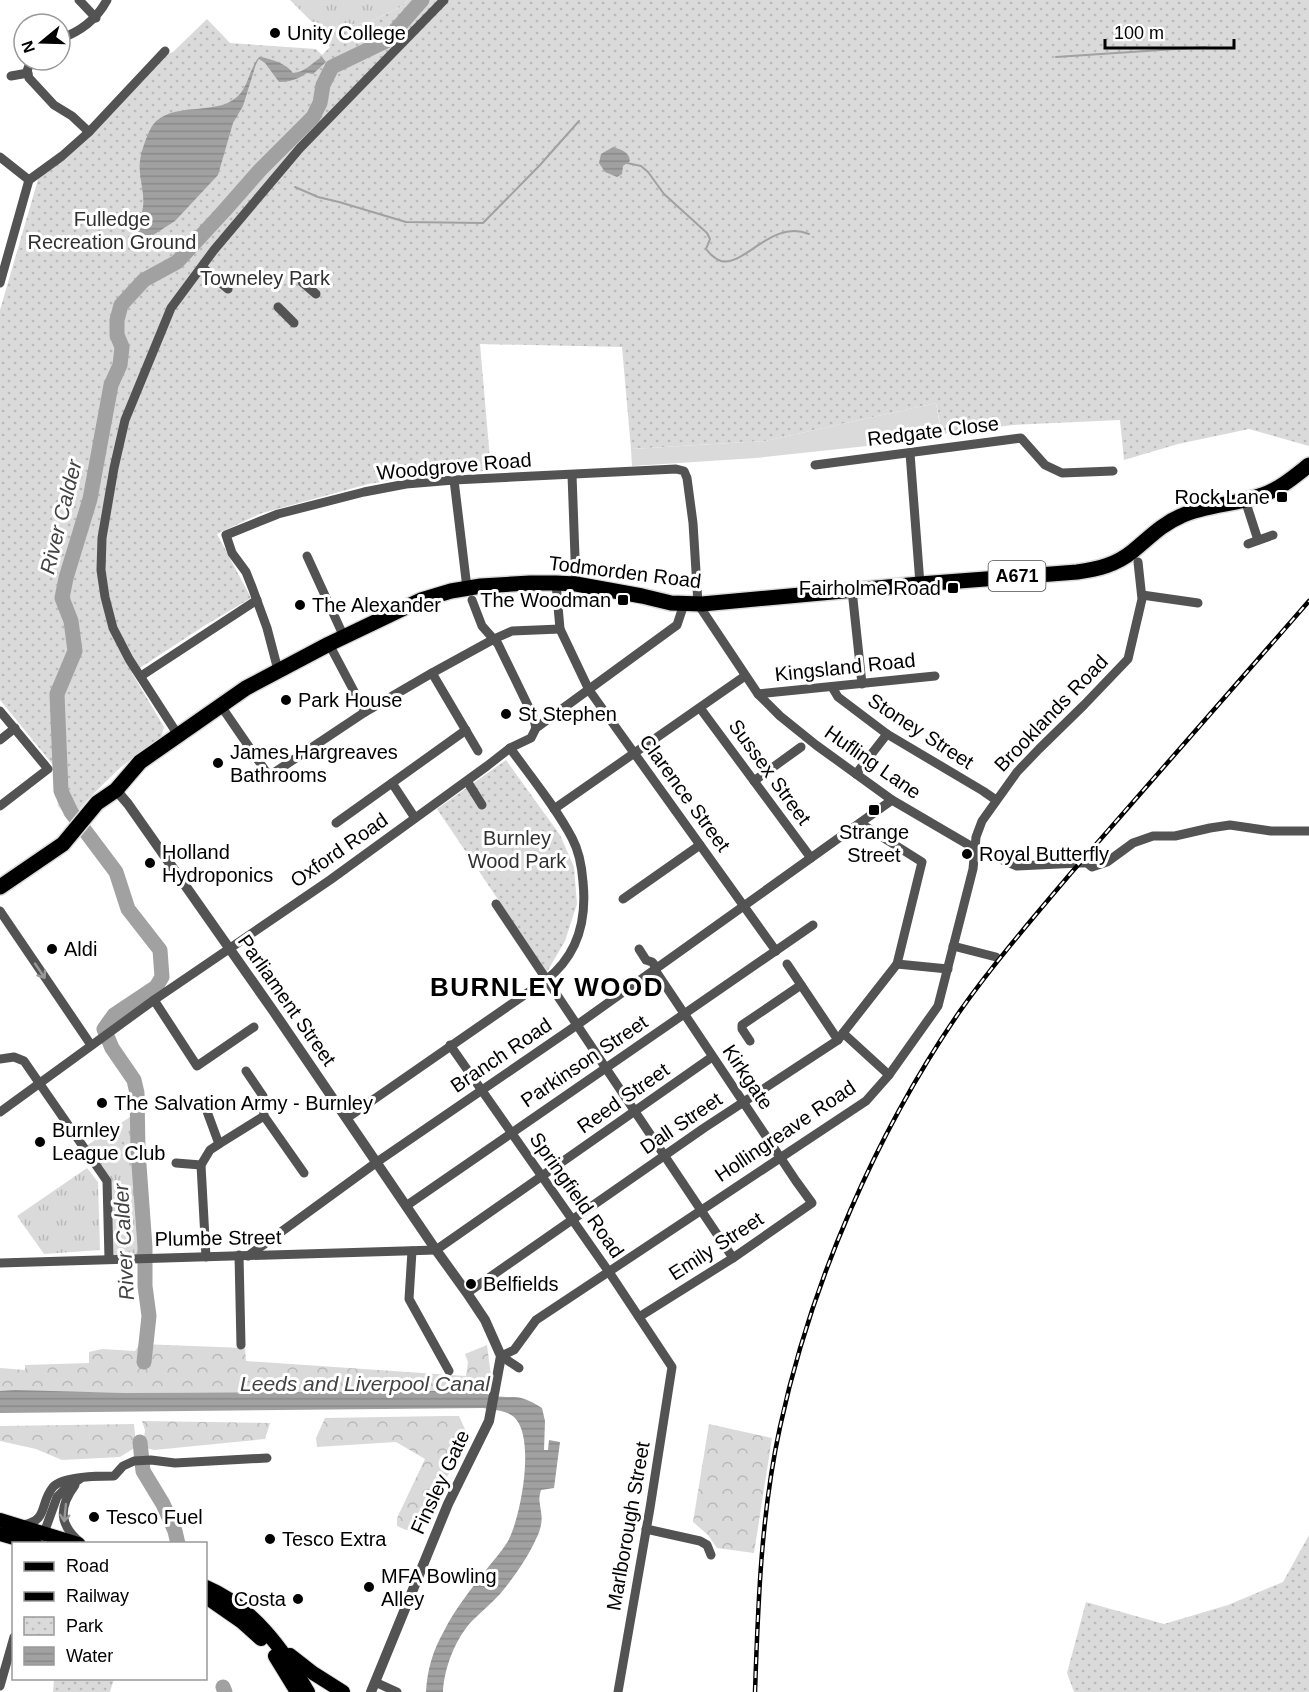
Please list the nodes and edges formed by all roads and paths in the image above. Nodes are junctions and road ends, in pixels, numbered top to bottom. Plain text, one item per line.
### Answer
1 (78, 0) edge
2 (107, 0) edge
3 (444, 0) edge
4 (96, 18) junction
5 (72, 34) edge
6 (165, 51) dead end
7 (147, 53) dead end
8 (155, 62) junction
9 (28, 73) joint
10 (11, 76) dead end
11 (89, 132) junction
12 (0, 157) edge
13 (29, 180) junction
14 (202, 267) junction
15 (302, 282) dead end
16 (0, 283) edge
17 (228, 289) dead end
18 (315, 294) dead end
19 (278, 307) dead end
20 (294, 323) dead end
21 (910, 453) junction
22 (815, 465) dead end
23 (1309, 465) edge
24 (1113, 471) dead end
25 (572, 475) junction
26 (454, 480) junction
27 (1245, 500) junction
28 (1273, 535) dead end
29 (1258, 540) junction
30 (1248, 544) dead end
31 (307, 556) dead end
32 (1138, 562) dead end
33 (556, 583) junction
34 (576, 584) junction
35 (920, 584) junction
36 (852, 590) junction
37 (470, 594) junction
38 (1142, 595) junction
39 (257, 600) junction
40 (1198, 603) dead end
41 (691, 604) junction
42 (560, 629) junction
43 (344, 637) junction
44 (494, 639) junction
45 (329, 644) junction
46 (278, 670) junction
47 (432, 673) junction
48 (141, 676) junction
49 (745, 676) junction
50 (934, 676) dead end
51 (862, 684) junction
52 (832, 687) junction
53 (589, 690) junction
54 (758, 694) junction
55 (221, 706) junction
56 (700, 708) junction
57 (0, 711) edge
58 (365, 712) junction
59 (15, 728) junction
60 (536, 728) junction
61 (466, 730) junction
62 (887, 734) junction
63 (178, 735) junction
64 (0, 740) edge
65 (801, 747) dead end
66 (510, 748) junction
67 (478, 751) dead end
68 (635, 753) junction
69 (856, 774) junction
70 (466, 781) junction
71 (754, 781) junction
72 (392, 783) junction
73 (116, 790) junction
74 (892, 800) junction
75 (996, 800) junction
76 (482, 805) dead end
77 (0, 807) edge
78 (554, 809) junction
79 (415, 818) junction
80 (336, 823) dead end
81 (860, 823) junction
82 (1309, 831) edge
83 (700, 845) junction
84 (975, 848) junction
85 (811, 858) junction
86 (1, 885) edge
87 (623, 899) dead end
88 (496, 904) dead end
89 (744, 906) junction
90 (0, 911) edge
91 (813, 926) dead end
92 (953, 946) junction
93 (229, 947) junction
94 (639, 949) dead end
95 (776, 951) junction
96 (996, 957) dead end
97 (787, 964) dead end
98 (897, 964) junction
99 (656, 969) junction
100 (948, 969) junction
101 (546, 980) junction
102 (801, 985) junction
103 (154, 1000) junction
104 (684, 1014) junction
105 (577, 1025) junction
106 (254, 1027) dead end
107 (841, 1036) junction
108 (750, 1041) dead end
109 (94, 1043) junction
110 (450, 1045) junction
111 (712, 1057) junction
112 (0, 1059) edge
113 (606, 1068) junction
114 (246, 1071) dead end
115 (889, 1075) junction
116 (39, 1084) junction
117 (482, 1090) junction
118 (743, 1102) junction
119 (205, 1106) dead end
120 (0, 1112) edge
121 (635, 1112) junction
122 (264, 1116) junction
123 (346, 1118) junction
124 (512, 1133) junction
125 (219, 1144) junction
126 (664, 1156) junction
127 (780, 1157) junction
128 (377, 1162) junction
129 (176, 1163) dead end
130 (201, 1166) junction
131 (304, 1173) dead end
132 (542, 1176) junction
133 (812, 1203) joint
134 (406, 1206) junction
135 (701, 1210) junction
136 (572, 1220) junction
137 (436, 1250) junction
138 (412, 1251) junction
139 (244, 1256) junction
140 (206, 1257) junction
141 (733, 1258) junction
142 (109, 1259) junction
143 (0, 1263) edge
144 (609, 1272) junction
145 (467, 1293) junction
146 (639, 1317) junction
147 (241, 1345) dead end
148 (501, 1356) junction
149 (672, 1366) joint
150 (519, 1368) dead end
151 (449, 1371) dead end
152 (267, 1458) dead end
153 (81, 1479) junction
154 (40, 1517) junction
155 (0, 1520) edge
156 (646, 1529) junction
157 (27, 1538) edge
158 (62, 1542) edge
159 (78, 1542) edge
160 (711, 1555) dead end
161 (207, 1587) edge
162 (207, 1598) edge
163 (254, 1626) junction
164 (279, 1646) junction
165 (4, 1652) edge
166 (0, 1686) edge
167 (373, 1687) edge
168 (297, 1692) edge
169 (308, 1692) edge
170 (343, 1692) edge
171 (397, 1692) edge
172 (618, 1692) edge

1 - 4 street
2 - 4 street
3 - 14 street
4 - 5 street
6 - 8 street
7 - 8 street
8 - 11 street
9 - 10 street
9 - 11 street
11 - 13 street
12 - 13 street
13 - 16 street
14 - 17 street
14 - 48 street
15 - 18 street
19 - 20 street
21 - 22 street, Redgate Close
21 - 24 street, Redgate Close
21 - 35 street
23 - 27 highway, Todmorden Road / A671
25 - 26 street, Woodgrove Road
25 - 34 street
25 - 41 street, Woodgrove Road
26 - 37 street
26 - 39 street, Woodgrove Road
27 - 29 street
27 - 35 highway, Todmorden Road / A671
28 - 29 street
29 - 30 street
31 - 43 street
32 - 38 street, Brooklands Road
33 - 34 highway, Todmorden Road / A671
33 - 37 highway, Todmorden Road / A671
33 - 42 street, Clarence Street
34 - 41 highway, Todmorden Road / A671
35 - 36 highway, Todmorden Road / A671
36 - 41 highway, Todmorden Road / A671
36 - 51 street
37 - 43 highway, Todmorden Road / A671
37 - 44 street
38 - 40 street
38 - 75 street, Brooklands Road
39 - 46 street
39 - 48 street
41 - 49 street, Hufling Lane
41 - 53 street, Oxford Road
42 - 44 street
42 - 53 street, Clarence Street
43 - 45 highway, Todmorden Road / A671
44 - 47 street
44 - 60 street
45 - 46 highway, Todmorden Road / A671
45 - 58 street
46 - 55 highway, Todmorden Road / A671
47 - 58 street
47 - 61 street
48 - 63 street
49 - 54 street, Hufling Lane
49 - 56 street
50 - 51 street, Kingsland Road
51 - 52 street, Kingsland Road
52 - 54 street, Kingsland Road
52 - 62 street, Stoney Street
53 - 60 street, Oxford Road
53 - 68 street, Clarence Street
54 - 69 street, Hufling Lane
55 - 58 street
55 - 63 highway, Todmorden Road / A671
56 - 68 street
56 - 71 street, Sussex Street
57 - 59 street
59 - 64 street
59 - 77 street
60 - 66 street, Oxford Road
61 - 67 street
61 - 72 street
62 - 69 street
62 - 75 street, Stoney Street
63 - 73 highway, Todmorden Road / A671
65 - 71 street
66 - 70 street, Oxford Road
66 - 78 street
68 - 78 street
68 - 83 street, Clarence Street
69 - 74 street, Hufling Lane
70 - 76 street
70 - 79 street, Oxford Road
71 - 85 street, Sussex Street
72 - 79 street
72 - 80 street
73 - 86 highway, Todmorden Road / A671
73 - 93 street, Parliament Street
74 - 81 street, Branch Road
74 - 84 street, Hufling Lane
75 - 84 street, Brooklands Road
78 - 101 street
79 - 93 street, Oxford Road
81 - 85 street, Branch Road
81 - 98 street
82 - 84 street, Hufling Lane
83 - 87 street
83 - 89 street, Clarence Street
84 - 92 street, Hollingreave Road
85 - 89 street, Branch Road
88 - 101 street
89 - 95 street, Clarence Street
89 - 99 street, Branch Road
90 -> 109 street
91 - 95 street, Parkinson Street
92 - 96 street
92 - 100 street, Hollingreave Road
93 - 103 street, Oxford Road
93 - 123 street, Parliament Street
94 - 99 street, Kirkgate
95 - 104 street, Parkinson Street
97 - 102 street
98 - 100 street
98 - 107 street, Dall Street
99 - 104 street, Kirkgate
99 - 105 street, Branch Road
100 - 115 street, Hollingreave Road
101 - 105 street
101 - 110 street
102 - 107 street
102 - 108 street
103 - 106 street
103 - 109 street, Oxford Road
104 - 111 street, Kirkgate
104 - 113 street, Parkinson Street
105 - 113 street
105 - 117 street, Branch Road
107 - 115 street
107 - 118 street, Dall Street
109 - 116 street, Oxford Road
110 - 117 street, Springfield Road
110 - 123 street
111 - 118 street, Kirkgate
111 - 121 street, Reed Street
112 - 116 street
113 - 121 street
113 - 124 street, Parkinson Street
114 - 122 street
115 - 127 street, Hollingreave Road
116 - 120 street, Oxford Road
116 - 142 street
117 - 124 street, Springfield Road
117 - 128 street, Branch Road
118 - 126 street, Dall Street
118 - 127 street, Kirkgate
119 - 125 street
121 - 126 street
121 - 132 street, Reed Street
122 - 125 street
122 - 131 street
123 - 128 street, Parliament Street
124 - 132 street, Springfield Road
124 - 134 street, Parkinson Street
125 - 130 street
126 - 135 street
126 - 136 street, Dall Street
127 - 133 street, Kirkgate
127 - 135 street, Hollingreave Road
128 - 134 street, Parliament Street
128 - 139 street, Branch Road
129 - 130 street
130 - 140 street
132 - 136 street, Springfield Road
132 - 137 street, Reed Street
133 - 141 street, Emily Street
134 - 137 street, Parliament Street
135 - 141 street
135 - 144 street, Hollingreave Road
136 - 144 street, Springfield Road
136 - 145 street, Dall Street
137 - 138 street, Plumbe Street
137 - 145 street, Parliament Street
138 - 139 street, Plumbe Street
138 - 151 street
139 - 140 street, Plumbe Street
139 - 147 street
140 - 142 street, Plumbe Street
141 - 146 street, Emily Street
142 - 143 street, Plumbe Street
144 - 146 street, Springfield Road
144 - 148 street, Hollingreave Road
145 - 148 street, Parliament Street
146 - 149 street, Springfield Road
148 - 150 street
148 - 167 street, Finsley Gate
149 - 156 street, Marlborough Street
152 - 153 street
153 - 154 street
153 - 157 street
153 -> 159 street
154 - 157 street
154 - 157 street
155 - 157 main road
156 - 160 street
156 - 172 street, Marlborough Street
157 - 158 main road
161 - 163 main road
162 - 163 main road
163 - 164 main road
163 - 168 main road
164 - 169 main road
164 - 170 main road
165 - 166 street
167 - 171 street

